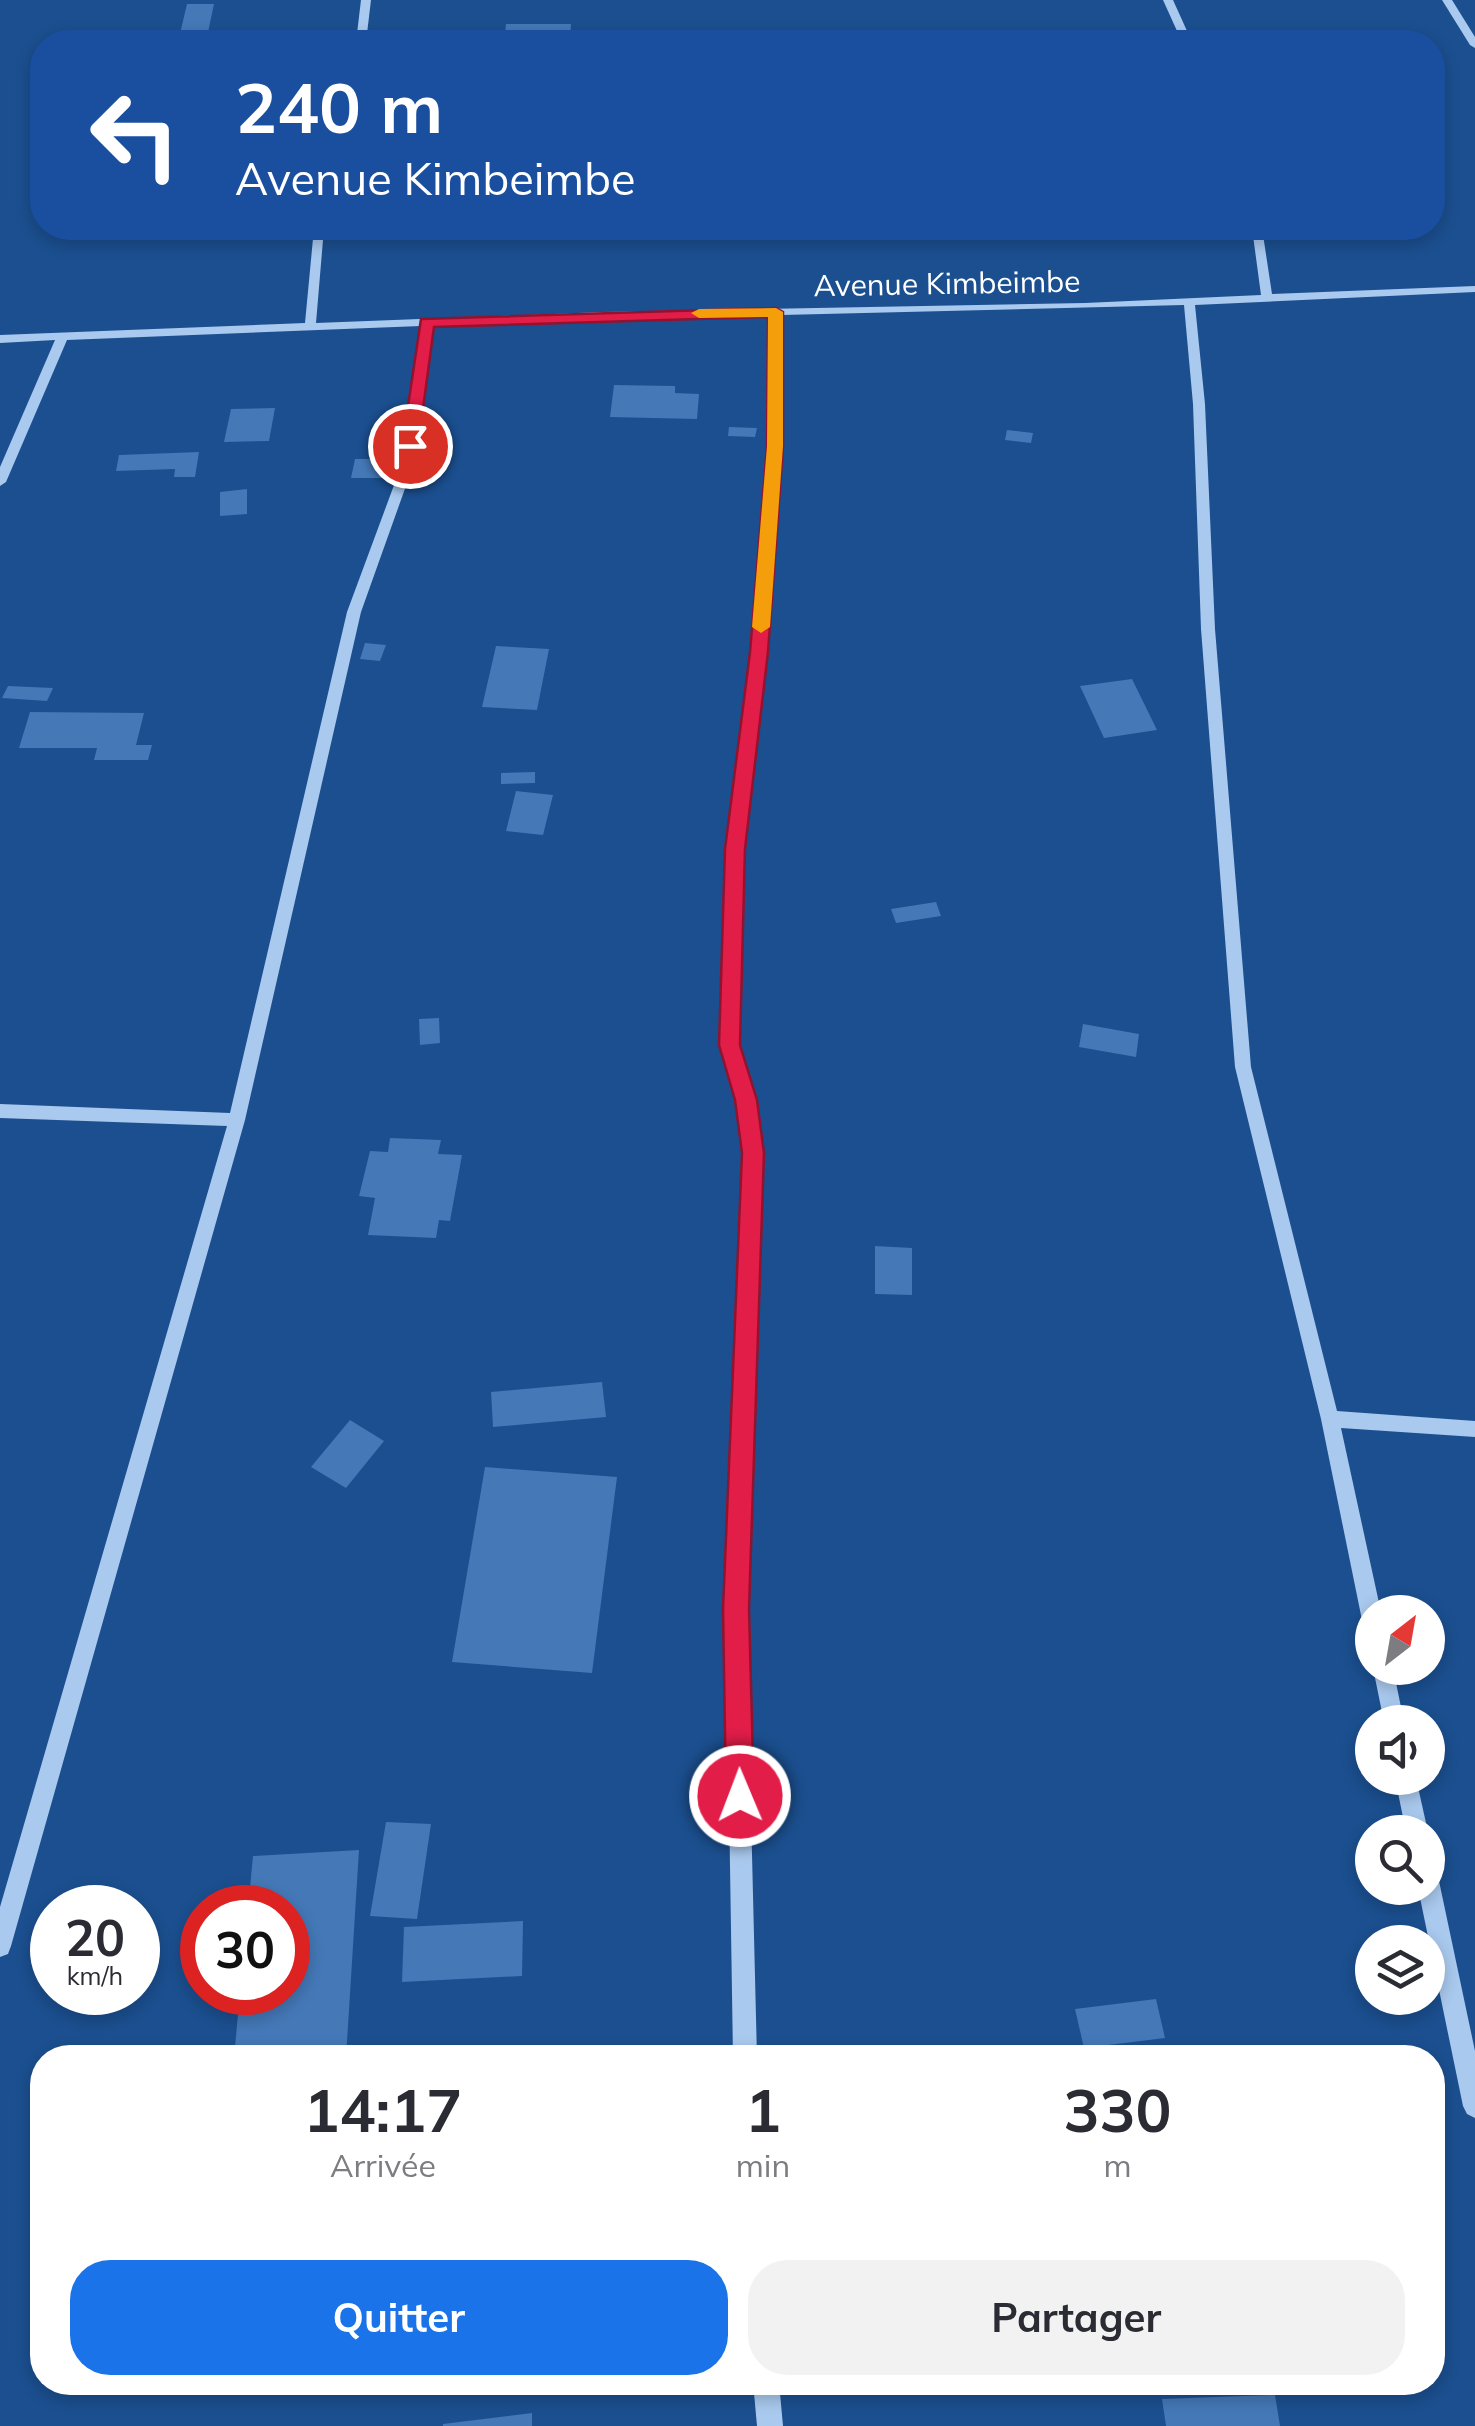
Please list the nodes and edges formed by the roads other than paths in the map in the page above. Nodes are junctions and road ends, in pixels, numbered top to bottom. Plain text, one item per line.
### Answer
1 (366, 0) edge
2 (1168, 0) edge
3 (1447, 0) edge
4 (362, 30) edge
5 (1182, 30) edge
6 (1475, 45) edge
7 (318, 240) edge
8 (1259, 240) edge
9 (1475, 290) edge
10 (1266, 297) junction
11 (1189, 301) junction
12 (776, 312) junction
13 (427, 322) junction
14 (310, 327) junction
15 (62, 337) junction
16 (0, 339) edge
17 (0, 482) edge
18 (0, 1111) edge
19 (238, 1120) junction
20 (1330, 1419) junction
21 (1475, 1429) edge
22 (1367, 1595) edge
23 (1433, 1905) edge
24 (0, 1946) edge
25 (746, 2045) edge
26 (1475, 2106) edge
27 (767, 2395) edge
28 (770, 2426) edge

1 - 4 street
2 - 5 street
3 - 6 street
7 - 14 street
8 - 10 street
9 - 10 street, Avenue Kimbeimbe
10 - 11 street, Avenue Kimbeimbe
11 - 12 street, Avenue Kimbeimbe
11 - 20 street
12 - 13 street, Avenue Kimbeimbe
12 - 25 street
13 - 14 street, Avenue Kimbeimbe
13 - 19 street
14 - 15 street, Avenue Kimbeimbe
15 - 16 street, Avenue Kimbeimbe
15 - 17 street
18 - 19 street
19 - 24 street
20 - 21 street
20 - 22 street
23 - 26 street
27 - 28 street

